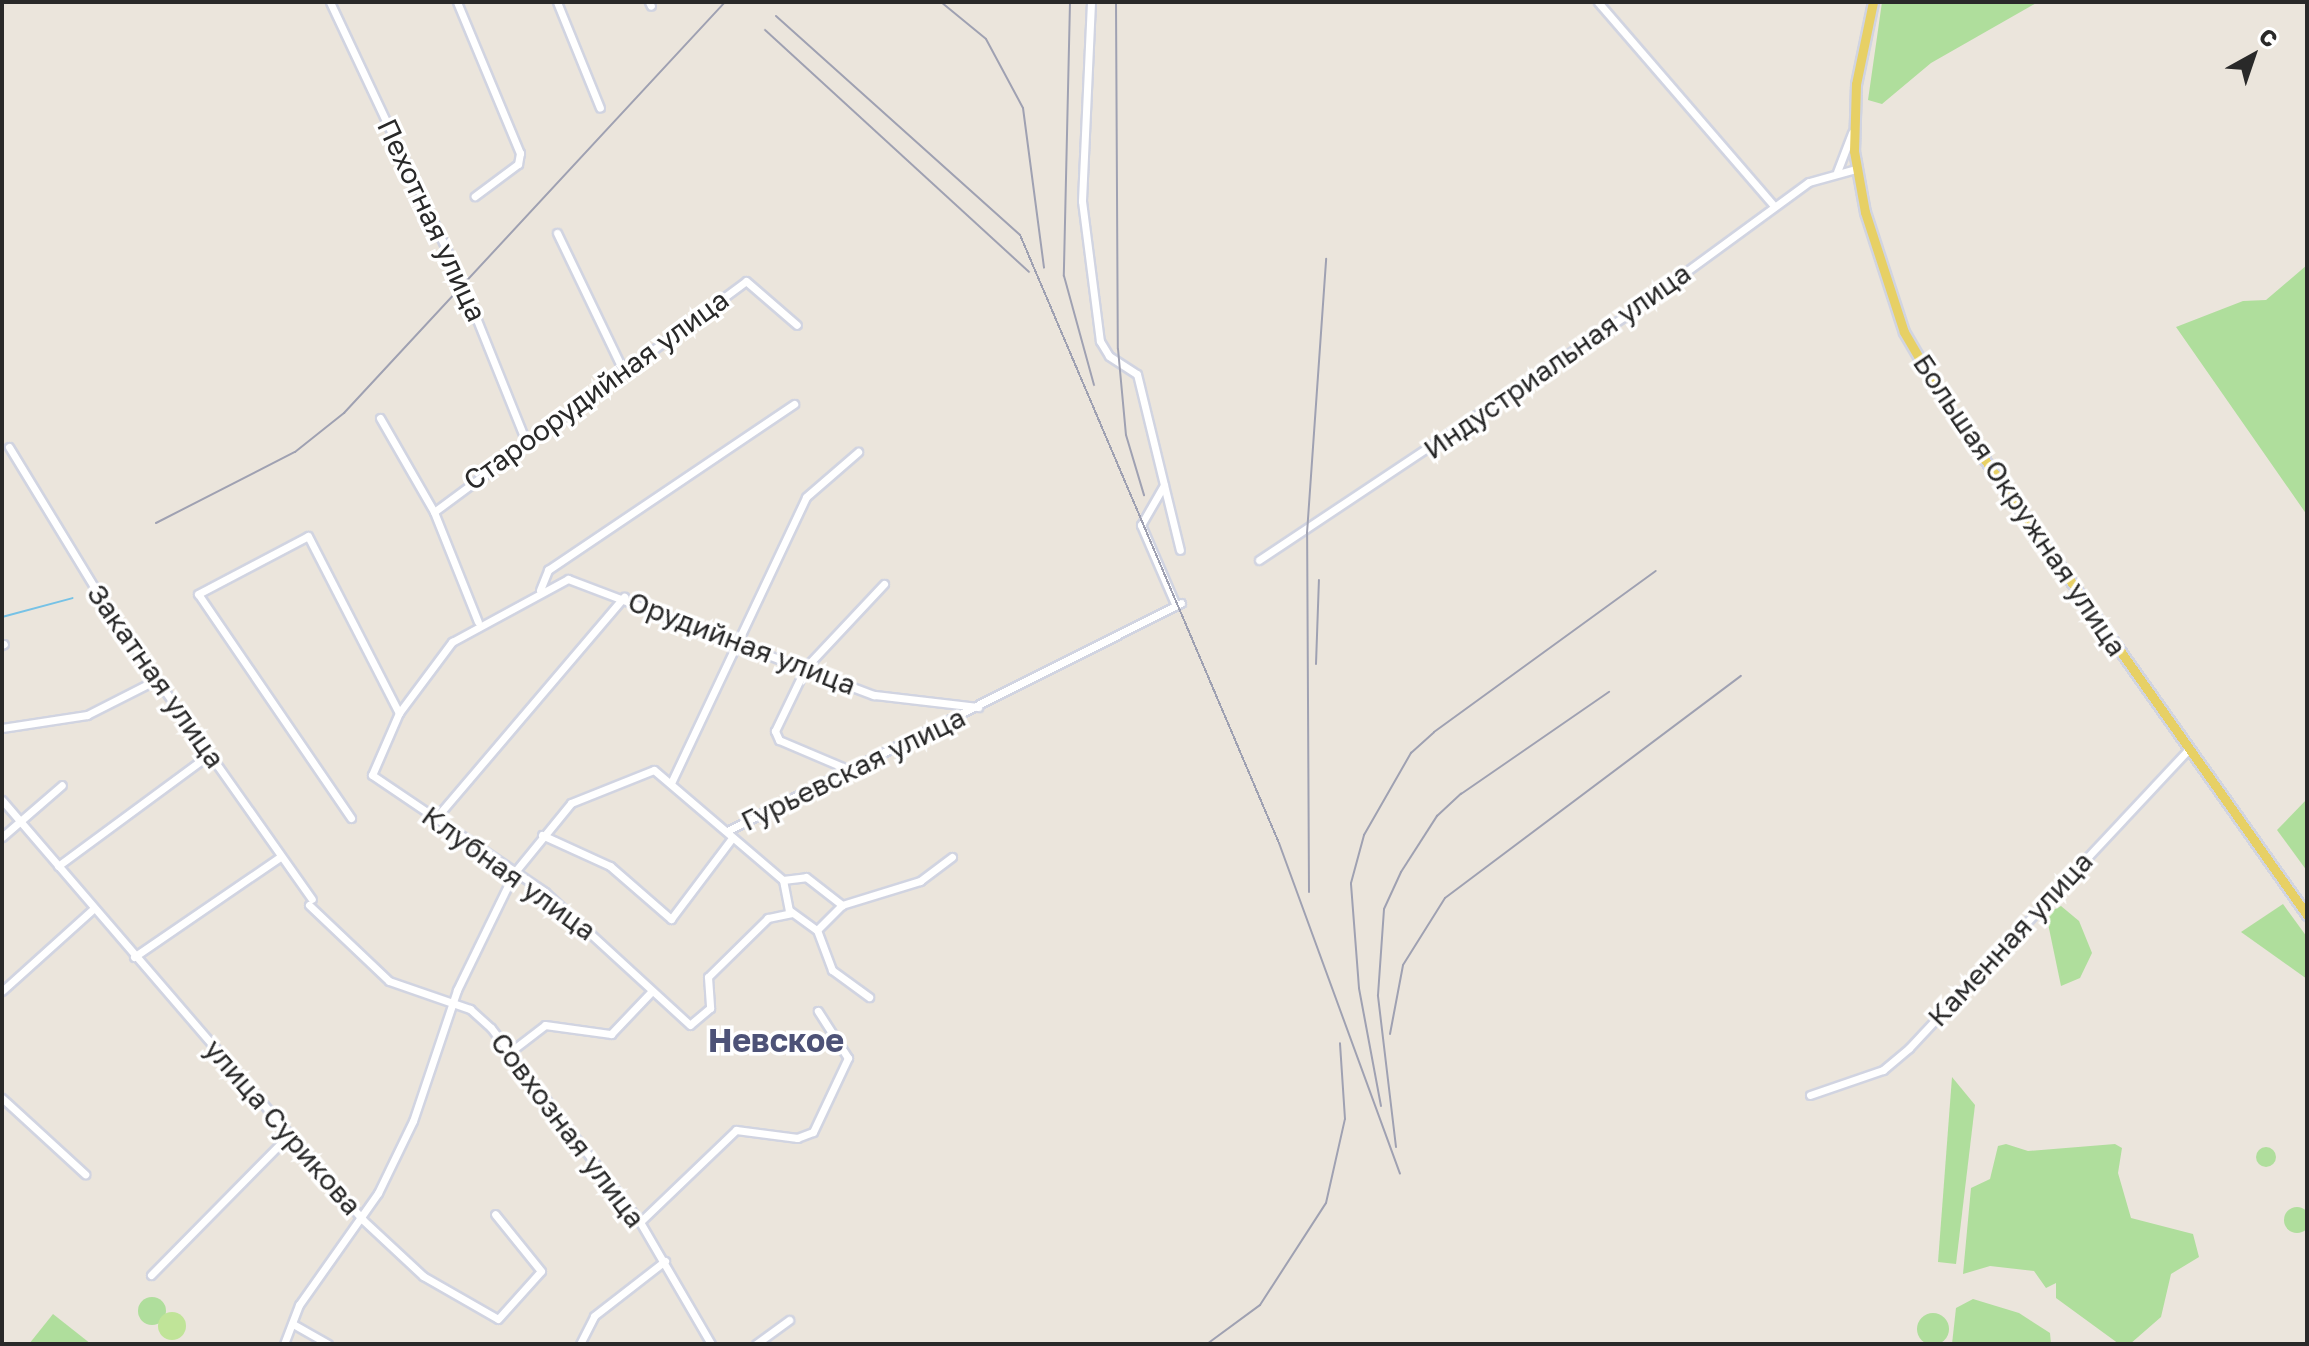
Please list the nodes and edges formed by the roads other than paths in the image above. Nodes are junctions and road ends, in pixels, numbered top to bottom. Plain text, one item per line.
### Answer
1 (330, 2) edge
2 (457, 2) edge
3 (557, 2) edge
4 (1091, 2) edge
5 (1598, 2) edge
6 (1873, 2) edge
7 (600, 108) dead end
8 (1854, 127) junction
9 (1856, 169) junction
10 (1837, 172) junction
11 (475, 196) dead end
12 (1774, 206) junction
13 (557, 233) dead end
14 (797, 325) dead end
15 (623, 370) junction
16 (794, 404) dead end
17 (380, 418) dead end
18 (525, 439) junction
19 (9, 447) dead end
20 (858, 452) dead end
21 (1164, 485) junction
22 (434, 512) junction
23 (1180, 550) dead end
24 (1259, 560) dead end
25 (884, 584) dead end
26 (540, 590) junction
27 (624, 597) junction
28 (478, 622) junction
29 (736, 639) junction
30 (806, 667) junction
31 (156, 680) junction
32 (978, 707) junction
33 (399, 713) junction
34 (2, 728) edge
35 (2189, 749) junction
36 (210, 754) junction
37 (852, 771) junction
38 (372, 775) joint
39 (671, 783) junction
40 (62, 785) dead end
41 (2, 800) edge
42 (351, 818) dead end
43 (435, 819) junction
44 (20, 822) junction
45 (729, 834) junction
46 (542, 835) junction
47 (2, 837) edge
48 (280, 857) junction
49 (952, 857) dead end
50 (58, 866) junction
51 (514, 873) junction
52 (783, 880) junction
53 (310, 902) joint
54 (842, 905) junction
55 (93, 909) junction
56 (792, 913) junction
57 (2307, 915) edge
58 (817, 930) junction
59 (134, 957) junction
60 (2, 991) edge
61 (652, 991) junction
62 (869, 997) dead end
63 (456, 1006) junction
64 (818, 1011) dead end
65 (510, 1052) junction
66 (1810, 1095) dead end
67 (2, 1098) edge
68 (288, 1136) junction
69 (86, 1172) dead end
70 (495, 1214) dead end
71 (363, 1220) junction
72 (640, 1222) junction
73 (665, 1261) junction
74 (151, 1275) dead end
75 (789, 1320) dead end
76 (293, 1324) junction
77 (284, 1344) edge
78 (328, 1344) edge
79 (580, 1344) edge
80 (711, 1344) edge
81 (756, 1344) edge

1 - 18 street, Пехотная улица
2 - 11 street
3 - 7 street
4 - 21 street
5 - 12 street
6 - 8 main road, Большая Окружная улица
8 - 9 main road, Большая Окружная улица
8 - 10 street
9 - 10 street, Индустриальная улица
9 - 35 main road, Большая Окружная улица
10 - 12 street, Индустриальная улица
12 - 24 street, Индустриальная улица
13 - 15 street
14 - 15 street, Староорудийная улица
15 - 18 street, Староорудийная улица
16 - 26 street
17 - 22 street
18 - 22 street, Староорудийная улица
19 - 31 street, Закатная улица
20 - 29 street
21 - 23 street
21 - 32 street
22 - 28 street
25 - 30 street
26 - 27 street, Орудийная улица
26 - 28 street, Орудийная улица
27 - 29 street, Орудийная улица
27 - 43 street
28 - 33 street, Орудийная улица
29 - 30 street, Орудийная улица
29 - 39 street
30 - 32 street, Орудийная улица
30 - 37 street
31 - 34 street
31 - 36 street, Закатная улица
32 - 37 street, Гурьевская улица
33 - 38 street, Орудийная улица
33 - 42 street
35 - 57 main road, Большая Окружная улица
35 - 66 street, Каменная улица
36 - 48 street, Закатная улица
36 - 50 street
37 - 45 street, Гурьевская улица
38 - 43 street, Клубная улица
39 - 45 street
39 - 46 street
40 - 44 street
41 - 44 street, улица Сурикова
43 - 51 street, Клубная улица
44 - 47 street
44 - 50 street, улица Сурикова
45 - 46 street
45 - 52 street
46 - 51 street
48 - 53 street, Закатная улица
48 - 59 street
49 - 54 street
50 - 55 street, улица Сурикова
51 - 61 street, Клубная улица
51 - 63 street
52 - 54 street
52 - 56 street
53 - 63 street, Совхозная улица
54 - 58 street
55 - 59 street, улица Сурикова
55 - 60 street
56 - 58 street
56 - 61 street, Клубная улица
58 - 62 street
59 - 68 street, улица Сурикова
61 - 65 street
63 - 65 street, Совхозная улица
63 - 71 street
64 - 72 street
65 - 72 street, Совхозная улица
67 - 69 street
68 - 71 street, улица Сурикова
68 - 74 street
70 - 71 street, улица Сурикова
71 - 76 street
72 - 73 street, Совхозная улица
73 - 79 street
73 - 80 street, Совхозная улица
75 - 81 street
76 - 77 street
76 - 78 street

